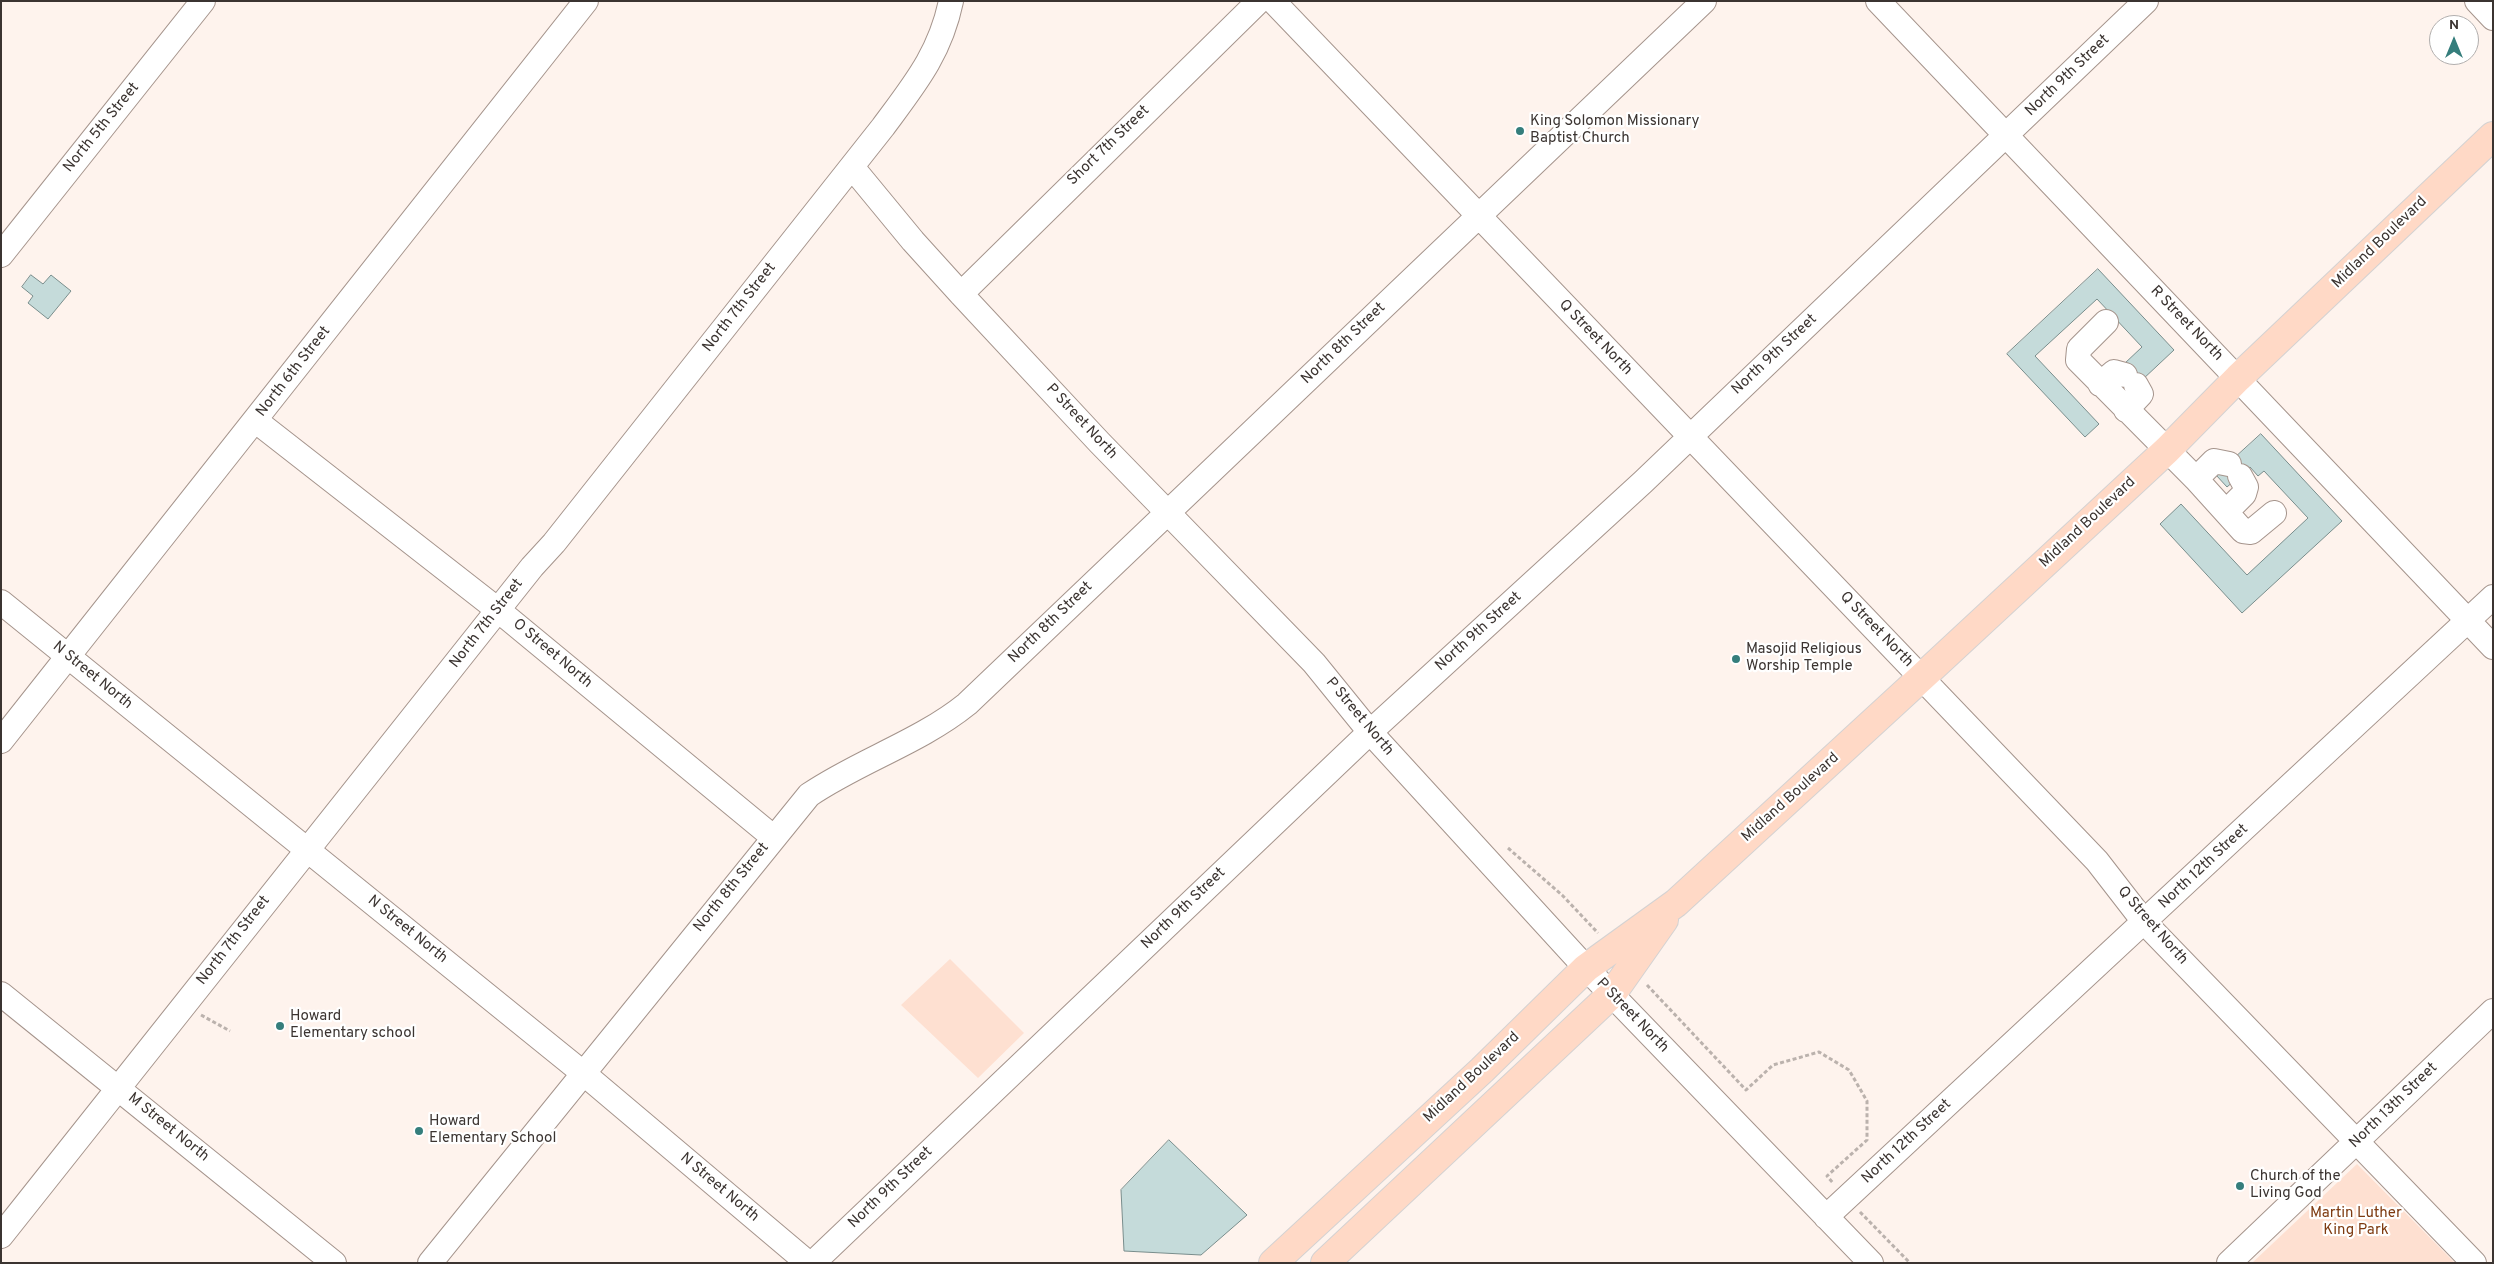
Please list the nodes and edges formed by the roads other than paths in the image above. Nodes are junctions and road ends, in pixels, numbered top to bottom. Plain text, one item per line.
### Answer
1 (203, 1) edge
2 (586, 1) edge
3 (951, 1) edge
4 (1260, 1) edge
5 (1273, 1) edge
6 (1704, 1) edge
7 (1878, 1) edge
8 (2146, 1) edge
9 (2477, 1) edge
10 (2493, 18) edge
11 (2006, 135) junction
12 (2493, 136) edge
13 (852, 167) junction
14 (1478, 216) junction
15 (1, 255) edge
16 (961, 294) junction
17 (2106, 322) dead end
18 (2238, 378) junction
19 (256, 421) junction
20 (1690, 435) junction
21 (2167, 450) junction
22 (2196, 479) junction
23 (1168, 512) junction
24 (2226, 512) junction
25 (2274, 513) dead end
26 (2493, 597) edge
27 (1, 602) edge
28 (498, 610) junction
29 (2468, 620) junction
30 (2493, 647) edge
31 (68, 657) junction
32 (1921, 678) junction
33 (1370, 732) junction
34 (1, 741) edge
35 (773, 837) junction
36 (306, 849) junction
37 (1676, 903) junction
38 (2144, 923) junction
39 (1586, 968) junction
40 (1, 994) edge
41 (1612, 994) junction
42 (2493, 1011) edge
43 (583, 1073) junction
44 (118, 1088) junction
45 (2356, 1142) junction
46 (1826, 1217) junction
47 (1, 1236) edge
48 (334, 1263) edge
49 (430, 1263) edge
50 (808, 1263) edge
51 (813, 1263) edge
52 (1274, 1263) edge
53 (1326, 1263) edge
54 (1871, 1263) edge
55 (2229, 1263) edge
56 (2474, 1263) edge

1 - 15 street, North 5th Street
2 - 19 street, North 6th Street
3 - 13 street, North 7th Street
4 - 16 street, Short 7th Street
5 - 14 street, Q Street North
6 - 14 street, North 8th Street
7 - 11 street, R Street North
8 - 11 street, North 9th Street
9 - 10 street
11 - 18 street, R Street North
11 - 20 street, North 9th Street
12 - 18 main road, Midland Boulevard
13 - 16 street, P Street North
13 - 28 street, North 7th Street
14 - 20 street, Q Street North
14 - 23 street, North 8th Street
16 - 23 street, P Street North
17 - 21 street
18 - 21 main road, Midland Boulevard
18 - 29 street, R Street North
19 - 28 street, O Street North
19 - 31 street, North 6th Street
20 - 32 street, Q Street North
20 - 33 street, North 9th Street
21 - 22 street
21 - 32 main road, Midland Boulevard
22 - 24 street
22 - 24 street
23 - 33 street, P Street North
23 - 35 street, North 8th Street
24 - 25 street
26 - 29 street, North 12th Street
27 - 31 street, N Street North
28 - 35 street, O Street North
28 - 36 street, North 7th Street
29 - 30 street, R Street North
29 - 38 street, North 12th Street
31 - 34 street, North 6th Street
31 - 36 street, N Street North
32 - 37 main road, Midland Boulevard
32 - 38 street, Q Street North
33 - 39 street, P Street North
33 - 51 street, North 9th Street
35 - 43 street, North 8th Street
36 - 43 street, N Street North
36 - 44 street, North 7th Street
37 - 39 main road, Midland Boulevard
37 - 41 main road, Midland Boulevard
38 - 45 street, Q Street North
38 - 46 street, North 12th Street
39 - 41 street, P Street North
39 - 52 main road, Midland Boulevard
40 - 44 street, M Street North
41 - 46 street, P Street North
41 - 53 main road, Midland Boulevard
42 - 45 street, North 13th Street
43 - 49 street, North 8th Street
43 - 50 street, N Street North
44 - 47 street, North 7th Street
44 - 48 street, M Street North
45 - 55 street, North 13th Street
45 - 56 street, Q Street North
46 - 54 street, P Street North

